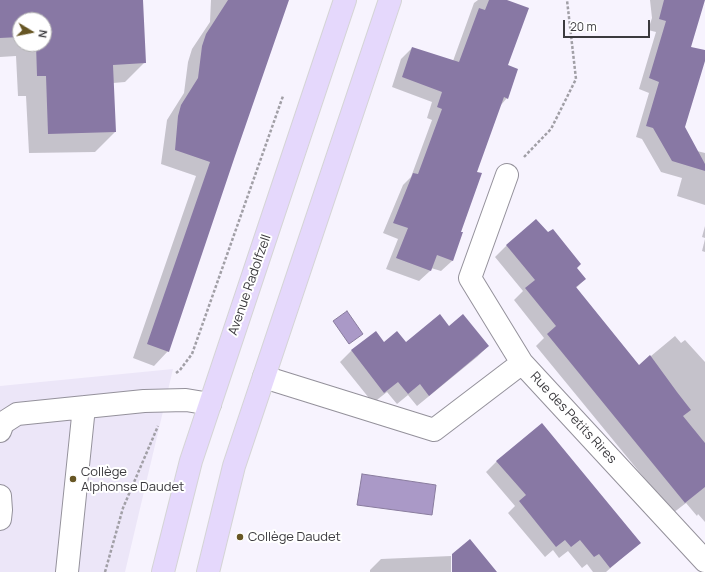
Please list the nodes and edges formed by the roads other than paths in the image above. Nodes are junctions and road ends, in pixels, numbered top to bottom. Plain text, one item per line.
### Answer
1 (346, 0) edge
2 (390, 0) edge
3 (506, 174) road end
4 (522, 363) junction
5 (264, 377) junction
6 (210, 404) junction
7 (84, 407) junction
8 (0, 431) edge
9 (0, 496) edge
10 (0, 519) edge
11 (705, 561) edge
12 (67, 572) edge
13 (163, 572) edge
14 (208, 572) edge

1 - 6 main road, Avenue Radolfzell
2 - 5 main road
3 - 4 street
4 - 5 street, Rue des Petits Rires
4 - 11 street, Rue des Petits Rires
5 - 14 main road
6 - 7 street
6 - 13 main road, Avenue Radolfzell
7 - 8 street
7 - 12 street
9 - 10 street

